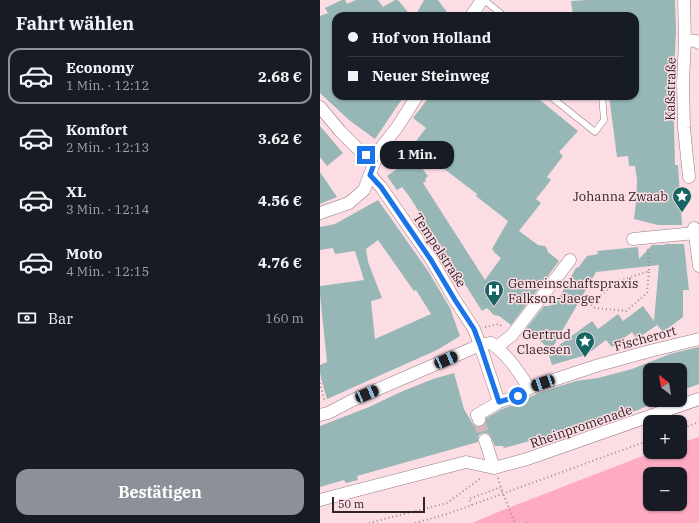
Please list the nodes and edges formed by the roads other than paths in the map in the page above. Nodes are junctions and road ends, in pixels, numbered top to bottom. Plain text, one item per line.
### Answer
1 (483, 0) edge
2 (684, 0) edge
3 (473, 12) edge
4 (499, 12) edge
5 (686, 40) junction
6 (699, 43) edge
7 (414, 100) edge
8 (555, 100) edge
9 (602, 100) edge
10 (320, 107) edge
11 (375, 161) junction
12 (370, 175) junction
13 (689, 177) dead end
14 (320, 213) edge
15 (633, 239) dead end
16 (570, 260) dead end
17 (699, 266) edge
18 (699, 338) edge
19 (480, 345) junction
20 (497, 347) junction
21 (529, 388) junction
22 (699, 399) edge
23 (499, 402) junction
24 (324, 414) edge
25 (478, 418) dead end
26 (485, 440) tunnel mouth
27 (494, 468) junction
28 (320, 500) edge

1 - 3 street
1 - 4 lane
2 - 5 street, Kaßstraße
5 - 6 street
5 - 13 street, Kaßstraße
7 - 11 street
8 - 9 lane
10 - 11 street
11 - 12 street
12 - 14 street
12 - 19 street, Tempelstraße
15 - 17 street
16 - 20 street
18 - 21 street, Fischerort
19 - 20 street
19 - 23 street, Tempelstraße
19 - 24 street
20 - 21 street
21 - 23 street, Fischerort
22 - 27 street, Rheinpromenade
23 - 25 street, Fischerort
26 - 27 street
27 - 28 street, Rheinpromenade

